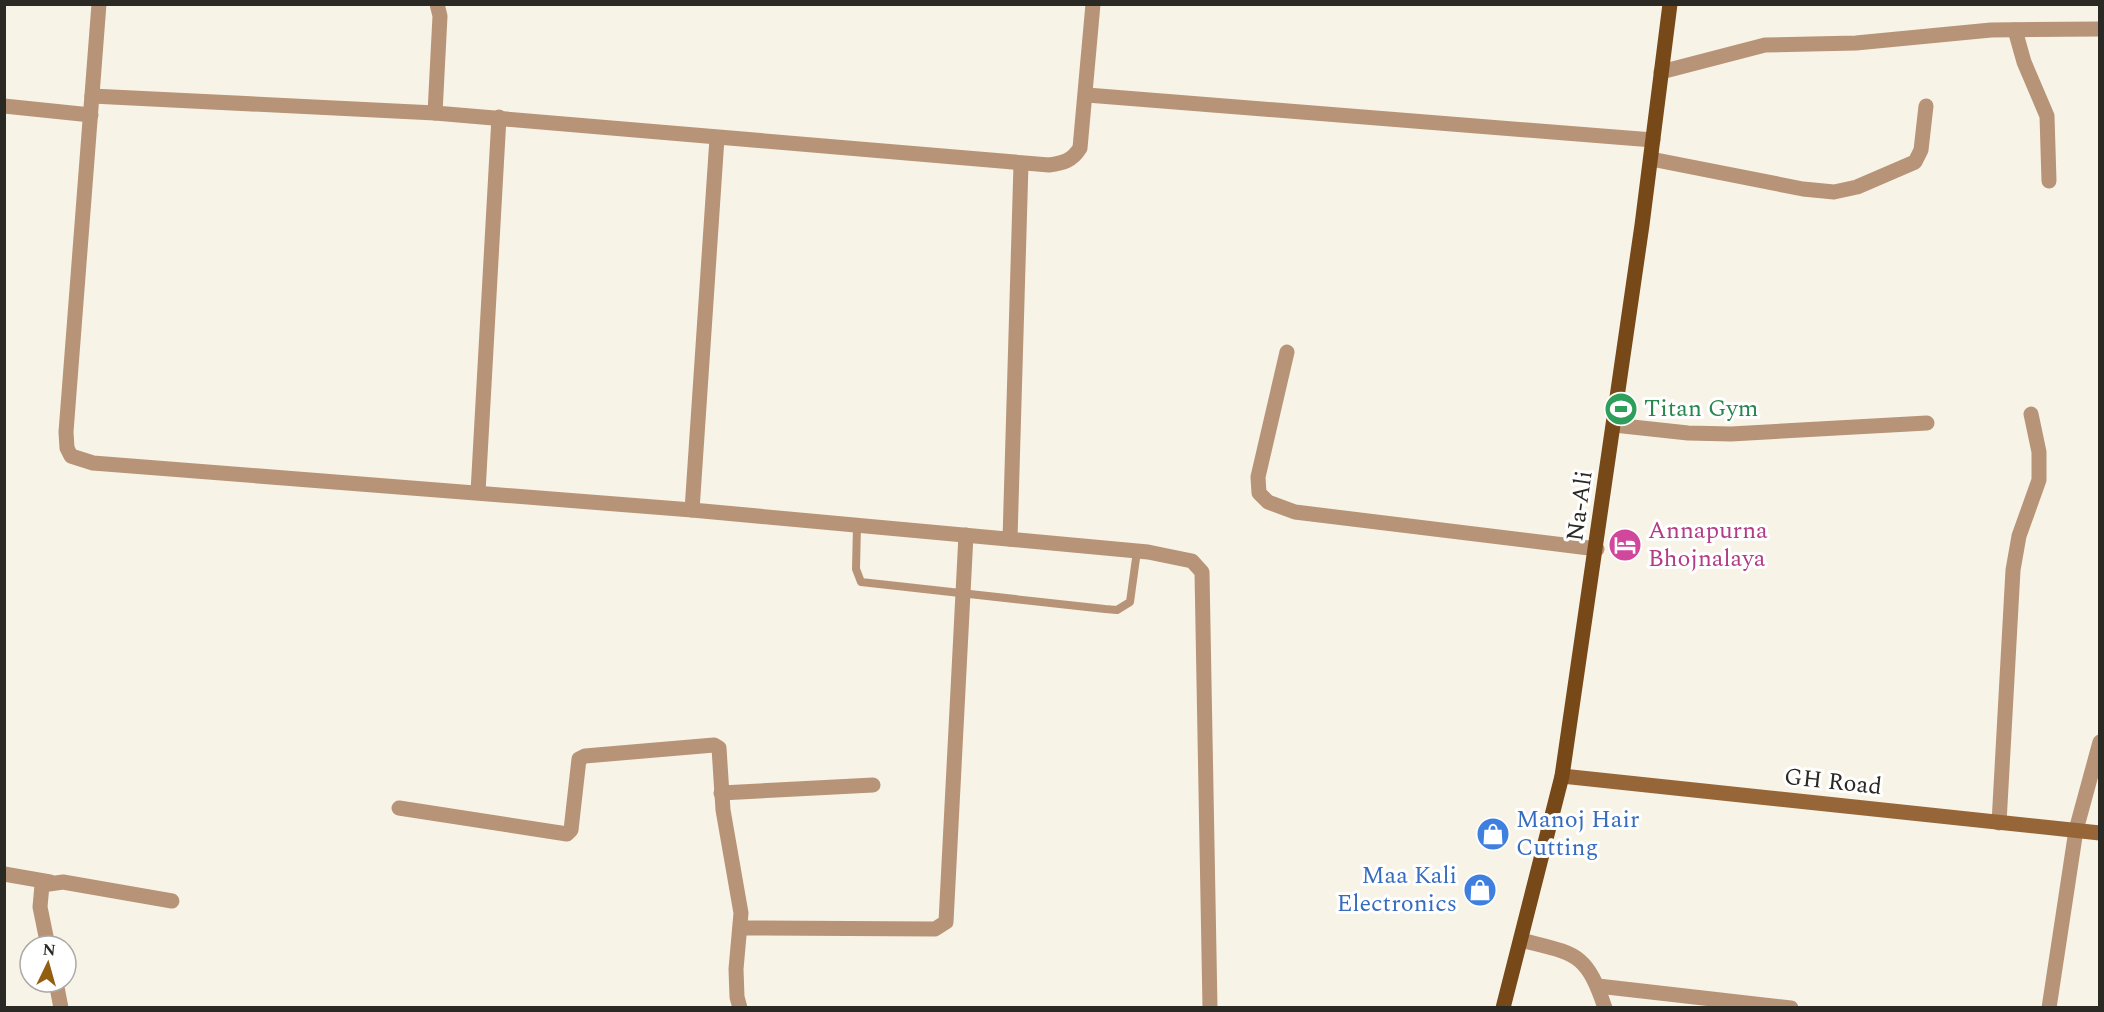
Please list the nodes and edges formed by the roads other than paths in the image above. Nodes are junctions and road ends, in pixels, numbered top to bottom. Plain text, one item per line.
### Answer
1 (99, 4) edge
2 (437, 4) edge
3 (1093, 4) edge
4 (1670, 4) edge
5 (2100, 29) edge
6 (2015, 30) junction
7 (1661, 72) junction
8 (1087, 95) junction
9 (92, 96) junction
10 (4, 106) edge
11 (1926, 106) dead end
12 (435, 113) junction
13 (91, 115) junction
14 (499, 117) junction
15 (717, 138) junction
16 (1653, 140) junction
17 (1651, 159) junction
18 (1021, 164) junction
19 (2049, 181) dead end
20 (1287, 352) dead end
21 (2031, 414) dead end
22 (1927, 423) dead end
23 (1614, 425) junction
24 (478, 492) junction
25 (692, 510) junction
26 (857, 525) junction
27 (966, 535) junction
28 (1010, 539) junction
29 (1597, 549) junction
30 (1137, 551) junction
31 (963, 594) junction
32 (2100, 742) edge
33 (1563, 776) junction
34 (873, 786) dead end
35 (721, 793) junction
36 (399, 808) dead end
37 (1999, 823) junction
38 (2076, 830) junction
39 (2100, 833) edge
40 (4, 874) edge
41 (50, 882) junction
42 (172, 901) dead end
43 (740, 928) junction
44 (46, 934) edge
45 (1521, 940) junction
46 (1598, 986) junction
47 (740, 1008) edge
48 (1210, 1008) edge
49 (1503, 1008) edge
50 (1605, 1008) edge
51 (1791, 1008) edge
52 (2049, 1008) edge

1 - 9 street
2 - 12 street
3 - 8 street
4 - 7 main road, Na-Ali
5 - 6 street
6 - 7 street
6 - 19 street
7 - 16 main road, Na-Ali
8 - 16 street
8 - 18 street
9 - 12 street
9 - 13 street
10 - 13 street
11 - 17 street
12 - 14 street
13 - 24 street
14 - 15 street
14 - 24 street
15 - 18 street
15 - 25 street
16 - 17 main road, Na-Ali
17 - 23 main road, Na-Ali
18 - 28 street
20 - 29 street
21 - 37 street
22 - 23 street
23 - 29 main road, Na-Ali
24 - 25 street
25 - 26 street
26 - 27 street
26 - 31 lane
27 - 28 street
27 - 31 street
28 - 30 street
29 - 33 main road, Na-Ali
30 - 31 lane
30 - 48 street
31 - 43 street
32 - 38 street
33 - 37 street, GH Road
33 - 45 main road, Na-Ali
34 - 35 street
35 - 36 street
35 - 43 street
37 - 38 street, GH Road
38 - 39 street, GH Road
38 - 52 street
40 - 41 street
41 - 42 street
41 - 44 street
43 - 47 street
45 - 46 street
45 - 49 main road, Na-Ali
46 - 50 street
46 - 51 street

